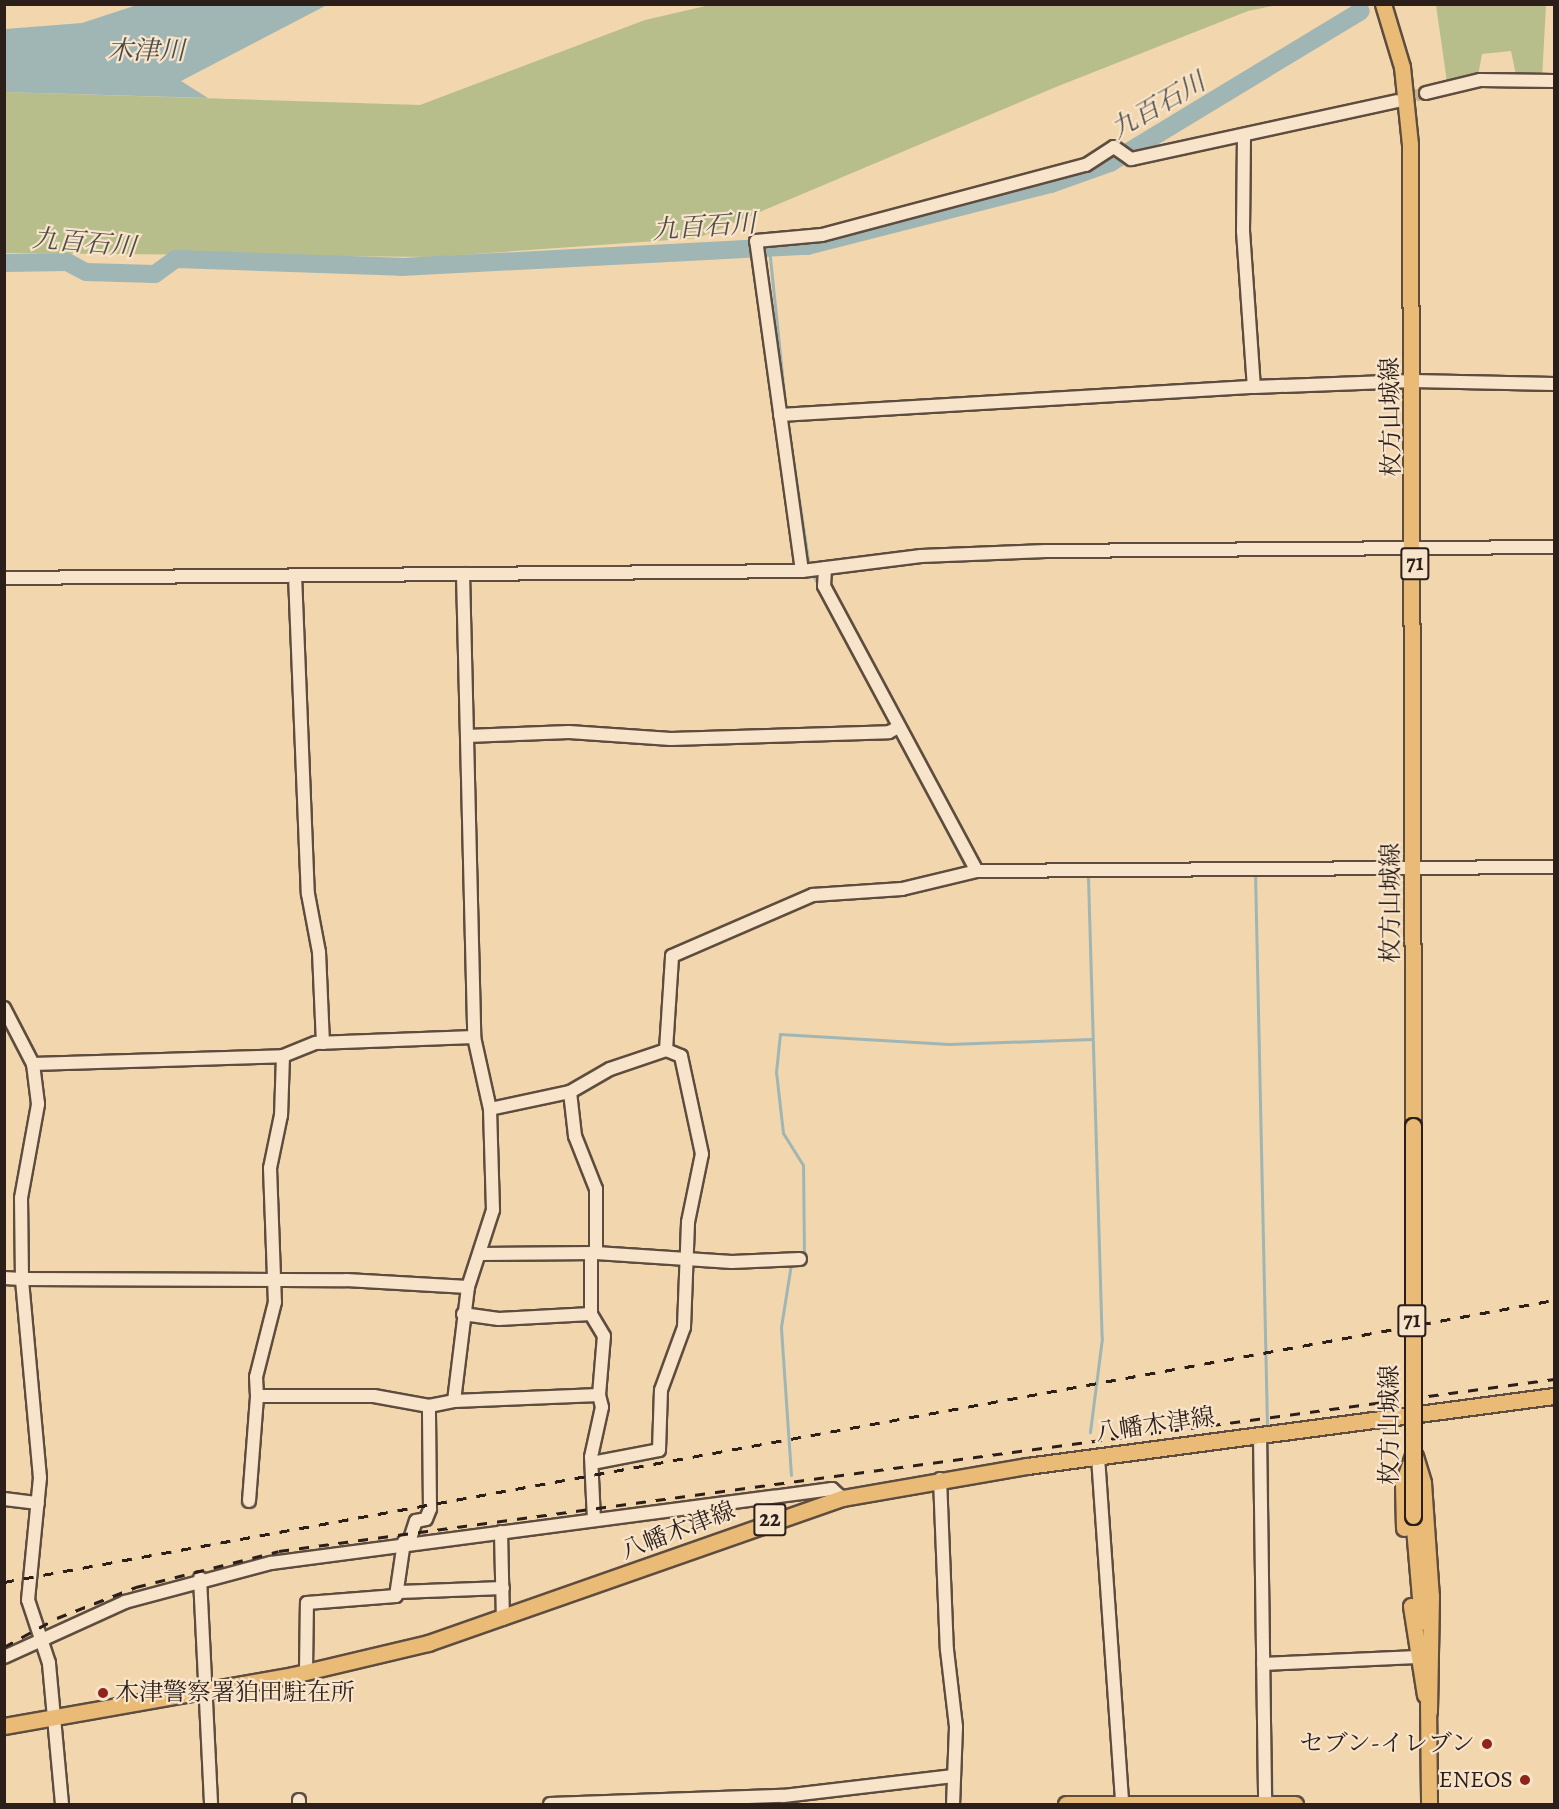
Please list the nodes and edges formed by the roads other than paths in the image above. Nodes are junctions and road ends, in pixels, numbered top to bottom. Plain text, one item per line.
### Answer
1 (1383, 4) edge
2 (1554, 81) edge
3 (1426, 93) tunnel mouth
4 (1397, 101) tunnel mouth
5 (1244, 136) junction
6 (1413, 381) junction
7 (1554, 384) edge
8 (1254, 387) junction
9 (784, 415) junction
10 (1415, 547) junction
11 (1554, 547) edge
12 (825, 568) junction
13 (802, 571) junction
14 (463, 574) junction
15 (295, 575) junction
16 (4, 578) edge
17 (899, 728) junction
18 (466, 736) junction
19 (1554, 867) edge
20 (1414, 868) junction
21 (977, 871) junction
22 (4, 1008) edge
23 (7, 1020) edge
24 (474, 1037) junction
25 (323, 1043) junction
26 (666, 1050) junction
27 (283, 1056) junction
28 (33, 1064) junction
29 (570, 1092) junction
30 (490, 1109) junction
31 (481, 1254) junction
32 (594, 1254) junction
33 (800, 1259) dead end
34 (685, 1260) junction
35 (4, 1278) edge
36 (22, 1279) junction
37 (272, 1281) junction
38 (468, 1287) junction
39 (463, 1314) junction
40 (591, 1314) junction
41 (599, 1395) junction
42 (257, 1396) junction
43 (1554, 1396) edge
44 (454, 1401) junction
45 (429, 1406) junction
46 (1414, 1415) junction
47 (1260, 1434) junction
48 (1414, 1453) junction
49 (1098, 1457) junction
50 (592, 1463) junction
51 (940, 1479) junction
52 (842, 1498) junction
53 (4, 1499) edge
54 (249, 1501) dead end
55 (38, 1503) junction
56 (594, 1520) junction
57 (501, 1532) junction
58 (407, 1542) junction
59 (200, 1578) junction
60 (503, 1588) junction
61 (399, 1592) junction
62 (503, 1619) junction
63 (42, 1637) junction
64 (4, 1657) edge
65 (1417, 1657) junction
66 (1263, 1665) junction
67 (306, 1671) junction
68 (207, 1690) junction
69 (1429, 1712) junction
70 (54, 1717) junction
71 (4, 1726) edge
72 (954, 1776) junction
73 (1122, 1802) junction
74 (62, 1804) edge
75 (211, 1804) edge
76 (550, 1804) edge
77 (953, 1804) edge
78 (1066, 1804) edge
79 (1265, 1804) edge
80 (1295, 1804) edge
81 (1429, 1804) edge

1 - 6 main road, 枚方山城線 / 71
2 - 3 street
4 - 5 street
5 - 8 street
5 - 9 street
6 - 7 street
6 - 8 street
6 - 10 main road, 枚方山城線 / 71
8 - 9 street
9 - 13 street
10 - 11 street
10 - 12 street
10 - 20 main road, 枚方山城線 / 71
12 - 13 street
12 - 17 street
13 - 14 street
14 - 15 street
14 - 18 street
15 - 16 street
15 - 25 street
17 - 18 street
17 - 21 street
18 - 24 street
19 - 20 street
20 - 21 street
20 - 69 main road, 枚方山城線 / 71, bridge
21 - 26 street
22 - 23 street
23 - 28 street
24 - 25 street
24 - 30 street
25 - 27 street
26 - 29 street
26 - 34 street
27 - 28 street
27 - 37 street
28 - 36 street
29 - 30 street
29 - 32 street
30 - 31 street
31 - 32 street
31 - 38 street
32 - 34 street
32 - 40 street
33 - 34 street
34 - 50 street
35 - 36 street
36 - 37 street
36 - 55 street
37 - 38 street
37 - 42 street
38 - 39 street
39 - 40 street
39 - 44 street
40 - 41 street
41 - 44 street
41 - 50 street
42 - 45 street
42 - 54 street
43 - 46 main road, 八幡木津線 / 22
44 - 45 street
45 - 58 street
46 - 47 main road, 八幡木津線 / 22
46 - 48 main road, 71
47 - 49 main road, 八幡木津線 / 22
47 - 66 street
48 - 65 main road, 71
48 - 69 main road, 71
49 - 51 main road, 八幡木津線 / 22
49 - 73 street
50 - 56 street
51 - 52 main road, 八幡木津線 / 22
51 - 72 street
52 - 56 street
52 - 62 main road, 八幡木津線 / 22
53 - 55 street
55 - 63 street
56 - 57 street
57 - 58 street
57 - 60 street
58 - 59 street
58 - 61 street
59 - 63 street
59 - 68 street
60 - 61 street
60 - 62 street
61 - 67 street
62 - 67 main road, 八幡木津線 / 22
63 - 64 street
63 - 70 street
65 - 66 street
65 - 69 main road, 71
66 - 79 street
67 - 68 main road, 八幡木津線 / 22
68 - 70 main road, 八幡木津線 / 22
68 - 75 street
69 - 81 main road, 枚方山城線 / 71
70 - 71 main road, 八幡木津線 / 22
70 - 74 street
72 - 76 street
72 - 77 street
73 - 78 main road
73 - 79 main road
79 - 80 main road

